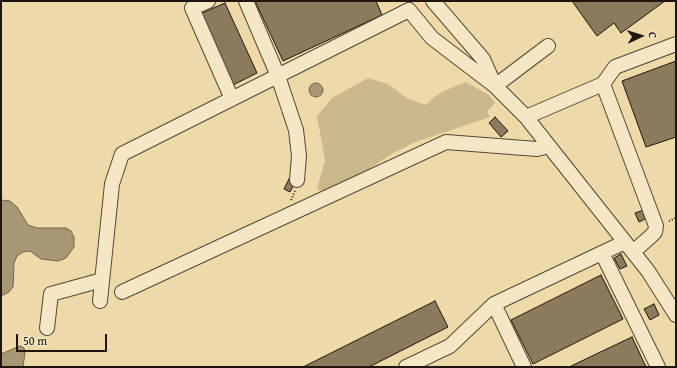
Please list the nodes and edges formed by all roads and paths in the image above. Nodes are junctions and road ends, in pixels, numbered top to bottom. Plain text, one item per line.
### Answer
1 (208, 1) edge
2 (246, 1) edge
3 (433, 1) edge
4 (405, 6) edge
5 (676, 44) edge
6 (548, 46) dead end
7 (278, 76) junction
8 (603, 84) junction
9 (495, 86) junction
10 (232, 98) junction
11 (526, 118) junction
12 (548, 146) junction
13 (297, 180) dead end
14 (629, 247) junction
15 (602, 253) junction
16 (102, 280) junction
17 (122, 292) dead end
18 (100, 301) dead end
19 (494, 304) junction
20 (676, 315) edge
21 (47, 328) dead end
22 (406, 367) edge
23 (524, 367) edge
24 (658, 367) edge

1 - 10 lane
2 - 7 lane
3 - 9 lane
4 - 7 lane
4 - 9 lane
5 - 8 lane
6 - 9 lane
7 - 10 lane
7 - 13 lane
8 - 11 lane
8 - 14 lane
9 - 11 lane
10 - 16 lane
11 - 12 lane
12 - 14 lane
12 - 17 lane
14 - 15 lane
14 - 20 lane
15 - 19 lane
15 - 24 lane
16 - 18 lane
16 - 21 lane
19 - 22 lane
19 - 23 lane

